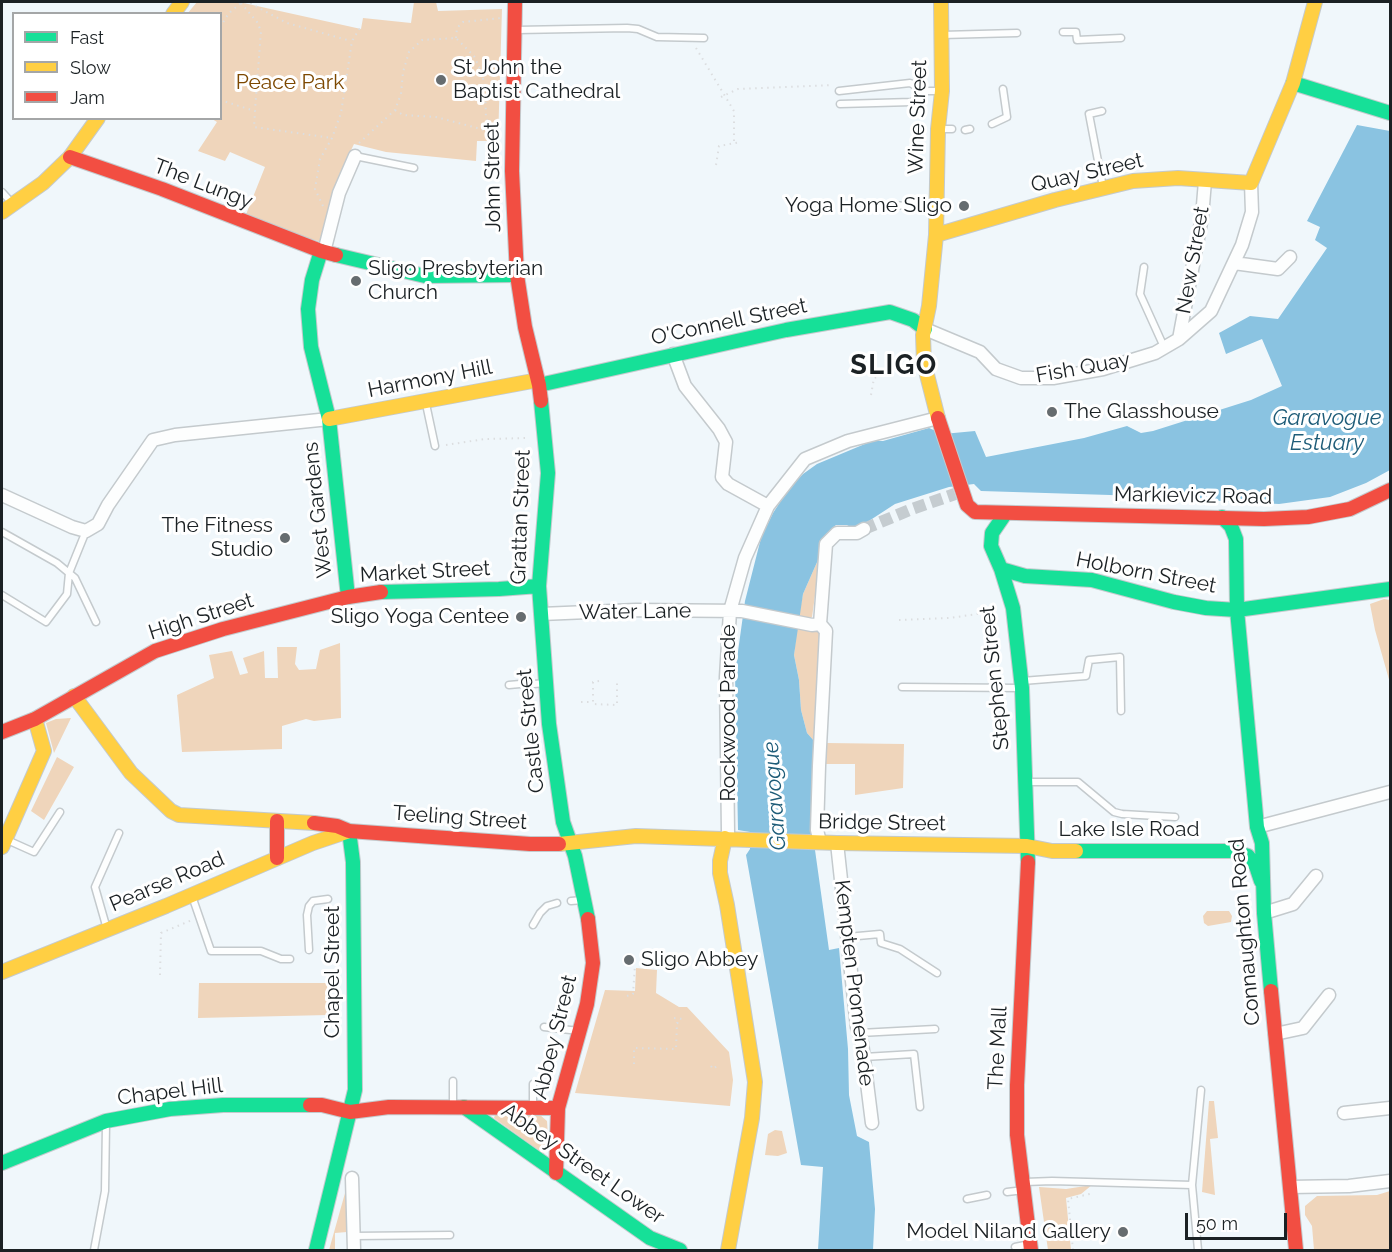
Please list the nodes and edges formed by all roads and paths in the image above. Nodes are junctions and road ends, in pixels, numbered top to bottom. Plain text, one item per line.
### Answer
1 (516, 2) edge
2 (940, 2) edge
3 (1315, 2) edge
4 (241, 3) junction
5 (222, 24) edge
6 (516, 24) junction
7 (360, 28) dead end
8 (1063, 32) dead end
9 (1017, 33) dead end
10 (942, 36) junction
11 (456, 38) junction
12 (695, 38) junction
13 (704, 38) dead end
14 (1120, 38) dead end
15 (352, 41) junction
16 (1293, 83) junction
17 (839, 88) joint
18 (1003, 89) dead end
19 (926, 91) junction
20 (942, 91) junction
21 (723, 96) junction
22 (222, 101) edge
23 (840, 104) dead end
24 (395, 110) junction
25 (255, 111) junction
26 (1102, 111) dead end
27 (1390, 113) edge
28 (97, 120) edge
29 (992, 124) dead end
30 (332, 138) junction
31 (741, 141) dead end
32 (734, 143) junction
33 (355, 156) junction
34 (70, 157) junction
35 (717, 165) dead end
36 (414, 168) dead end
37 (1205, 181) junction
38 (1251, 183) junction
39 (1103, 188) junction
40 (2, 192) edge
41 (13, 204) junction
42 (936, 205) junction
43 (868, 206) dead end
44 (324, 210) dead end
45 (2, 212) edge
46 (936, 235) junction
47 (323, 252) junction
48 (1290, 257) dead end
49 (1234, 263) junction
50 (1144, 267) dead end
51 (517, 274) junction
52 (924, 328) junction
53 (1179, 339) junction
54 (1165, 348) junction
55 (673, 354) junction
56 (924, 363) junction
57 (538, 382) junction
58 (871, 395) dead end
59 (426, 400) junction
60 (329, 419) junction
61 (939, 420) junction
62 (544, 438) junction
63 (435, 447) joint
64 (1390, 490) edge
65 (2, 495) edge
66 (768, 506) junction
67 (988, 513) joint
68 (1005, 514) junction
69 (1222, 517) junction
70 (1264, 519) junction
71 (864, 529) tunnel mouth
72 (2, 531) edge
73 (86, 531) junction
74 (1236, 539) junction
75 (1001, 569) junction
76 (69, 573) junction
77 (539, 586) junction
78 (1390, 589) edge
79 (2, 595) edge
80 (348, 597) junction
81 (1012, 608) junction
82 (1237, 610) junction
83 (736, 611) junction
84 (541, 614) junction
85 (899, 620) dead end
86 (96, 622) dead end
87 (816, 625) junction
88 (599, 681) dead end
89 (617, 682) dead end
90 (520, 684) dead end
91 (509, 685) dead end
92 (1022, 685) junction
93 (902, 687) dead end
94 (74, 696) junction
95 (580, 702) dead end
96 (593, 702) junction
97 (1121, 711) dead end
98 (35, 719) junction
99 (2, 732) edge
100 (1025, 782) junction
101 (1390, 792) edge
102 (60, 812) dead end
103 (1175, 817) dead end
104 (277, 821) junction
105 (1257, 827) junction
106 (349, 831) junction
107 (119, 833) dead end
108 (731, 839) junction
109 (819, 842) junction
110 (3, 843) edge
111 (569, 843) junction
112 (837, 843) junction
113 (1027, 846) junction
114 (1232, 851) junction
115 (276, 858) junction
116 (1316, 876) dead end
117 (1262, 881) junction
118 (191, 895) junction
119 (328, 899) dead end
120 (557, 903) dead end
121 (1264, 913) junction
122 (190, 917) dead end
123 (532, 925) dead end
124 (107, 929) junction
125 (848, 937) junction
126 (309, 950) dead end
127 (290, 959) dead end
128 (635, 965) dead end
129 (2, 972) edge
130 (937, 973) dead end
131 (160, 975) dead end
132 (1329, 995) dead end
133 (627, 996) dead end
134 (674, 1018) dead end
135 (683, 1019) dead end
136 (682, 1024) dead end
137 (544, 1027) dead end
138 (935, 1029) dead end
139 (580, 1031) junction
140 (859, 1033) junction
141 (1275, 1034) junction
142 (864, 1057) junction
143 (634, 1064) dead end
144 (711, 1066) dead end
145 (717, 1066) dead end
146 (453, 1082) dead end
147 (533, 1084) dead end
148 (1201, 1090) dead end
149 (459, 1106) junction
150 (533, 1107) junction
151 (920, 1107) dead end
152 (558, 1108) junction
153 (1390, 1108) edge
154 (350, 1112) junction
155 (1344, 1113) dead end
156 (106, 1120) junction
157 (872, 1124) dead end
158 (2, 1163) edge
159 (556, 1173) junction
160 (352, 1178) dead end
161 (1390, 1181) edge
162 (1107, 1183) junction
163 (1192, 1185) junction
164 (1024, 1186) junction
165 (1290, 1187) junction
166 (1006, 1192) dead end
167 (987, 1195) dead end
168 (967, 1199) dead end
169 (450, 1235) dead end
170 (354, 1236) junction
171 (1016, 1247) dead end
172 (1031, 1247) edge
173 (94, 1251) edge
174 (316, 1251) edge
175 (354, 1251) edge
176 (680, 1251) edge
177 (728, 1251) edge
178 (1073, 1251) edge
179 (1198, 1251) edge
180 (1296, 1251) edge

1 - 6 street, John Street
2 - 10 street, Wine Street
3 - 16 street
4 - 5 path
4 - 15 path
4 - 25 path
6 - 11 path
6 - 12 lane
6 - 51 street, John Street
7 - 15 path
8 - 14 lane
9 - 10 lane
10 - 20 street, Wine Street
11 - 24 path
11 - 24 path
12 - 13 lane
12 - 21 path
15 - 30 path
16 - 27 street
16 - 38 street
17 - 19 lane
17 - 21 path
18 - 29 lane
19 - 20 lane
19 - 23 lane
20 - 42 street, Wine Street
21 - 32 path
22 - 25 path
24 - 33 path
25 - 30 path
26 - 39 lane
28 - 34 street
30 - 44 path
31 - 32 path
32 - 35 path
33 - 36 lane
33 - 47 street
34 - 41 street
34 - 47 street, The Lungy
37 - 38 street, Quay Street
37 - 39 street, Quay Street
37 - 53 street, New Street
38 - 49 street, Fish Quay
39 - 46 street, Quay Street
40 - 41 lane
41 - 45 street
42 - 43 lane
42 - 46 street, Wine Street
46 - 52 street, Wine Street
47 - 51 street, The Lungy
47 - 60 street, West Gardens
48 - 49 street
49 - 53 street, Fish Quay
50 - 54 lane
51 - 57 street, John Street
52 - 54 street, Fish Quay
52 - 55 street, O'Connell Street
52 - 56 street, Wine Street
53 - 54 street, Fish Quay
55 - 57 street, O'Connell Street
55 - 66 street
56 - 58 path
56 - 61 street, Wine Street
57 - 59 street, Harmony Hill
57 - 62 street, Grattan Street
59 - 60 street, Harmony Hill
59 - 63 lane
60 - 73 street
60 - 80 street, West Gardens
61 - 66 street, Rockwood Parade
61 - 67 street, Wine Street
62 - 63 path
62 - 77 street, Grattan Street
64 - 70 street, Markievicz Road
65 - 73 street
66 - 83 street, Rockwood Parade
67 - 68 street, Markievicz Road
68 - 69 street, Markievicz Road
68 - 75 street, Stephen Street
69 - 70 street, Markievicz Road
69 - 74 street
70 - 74 street
71 - 87 street
72 - 76 lane
73 - 76 lane
74 - 82 street, Connaughton Road
75 - 81 street, Stephen Street
75 - 82 street, Holborn Street
76 - 79 lane
76 - 86 lane
77 - 80 street, Market Street
77 - 84 street, Grattan Street
78 - 82 street, Holborn Street
80 - 94 street, High Street
81 - 85 path
81 - 92 street, Stephen Street
82 - 105 street, Connaughton Road
83 - 84 street, Water Lane
83 - 87 street, Water Lane
83 - 108 street, Rockwood Parade
84 - 111 street, Castle Street
87 - 109 street
88 - 96 path
89 - 96 path
90 - 91 lane
92 - 93 lane
92 - 97 lane
92 - 100 street, Stephen Street
94 - 98 street, High Street
94 - 104 street, Teeling Street
95 - 96 path
98 - 99 street, High Street
98 - 110 street
100 - 103 lane
100 - 113 street, Stephen Street
101 - 105 street
102 - 110 lane
104 - 106 street, Teeling Street
104 - 115 street
105 - 114 street
105 - 117 street, Connaughton Road
106 - 111 street, Teeling Street
106 - 115 street, Pearse Road
106 - 154 street, Chapel Street
107 - 124 lane
108 - 109 street, Bridge Street
108 - 111 street, Teeling Street
108 - 177 street
109 - 112 street, Bridge Street
111 - 139 street, Abbey Street
112 - 113 street, Bridge Street
112 - 125 street, Kempten Promenade
113 - 114 street, Lake Isle Road
113 - 164 street, The Mall
114 - 117 street
115 - 118 street, Pearse Road
116 - 121 street
117 - 121 street, Connaughton Road
118 - 124 street, Pearse Road
118 - 127 lane
119 - 126 lane
120 - 123 lane
121 - 141 street, Connaughton Road
122 - 131 path
124 - 129 street, Pearse Road
125 - 130 lane
125 - 140 street, Kempten Promenade
128 - 133 path
132 - 141 street
134 - 135 path
136 - 143 path
137 - 139 lane
138 - 140 lane
139 - 152 street, Abbey Street
140 - 142 street, Kempten Promenade
141 - 165 street, Connaughton Road
142 - 151 lane
142 - 157 street, Kempten Promenade
144 - 145 path
146 - 149 lane
147 - 150 lane
148 - 163 lane
149 - 150 street, Chapel Hill
149 - 154 street, Chapel Hill
149 - 159 street, Abbey Street Lower
150 - 152 street, Chapel Hill
152 - 159 street, Abbey Street
153 - 155 street
154 - 156 street, Chapel Hill
154 - 174 street, Chapel Street
156 - 158 street, Chapel Hill
156 - 173 lane
159 - 176 street, Abbey Street Lower
160 - 170 street
161 - 165 street
162 - 163 lane
162 - 164 lane
162 - 178 path
163 - 179 lane
164 - 166 lane
164 - 172 street, The Mall
165 - 180 street, Connaughton Road
167 - 168 lane
169 - 170 lane
170 - 175 street
171 - 172 lane

